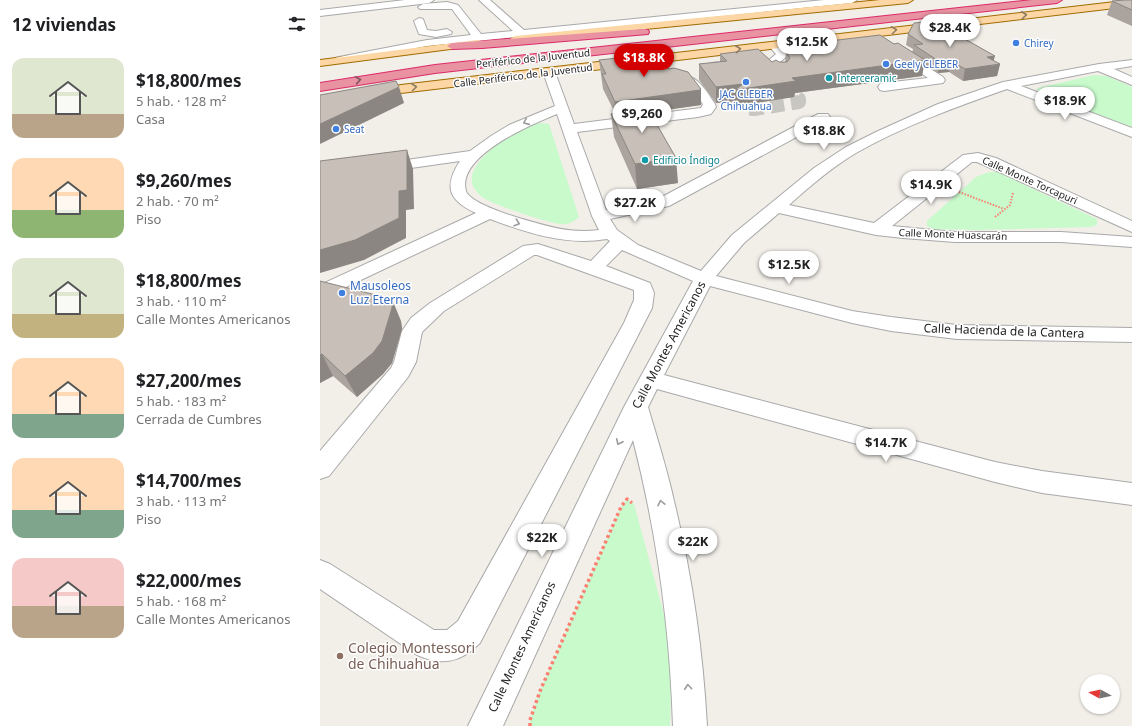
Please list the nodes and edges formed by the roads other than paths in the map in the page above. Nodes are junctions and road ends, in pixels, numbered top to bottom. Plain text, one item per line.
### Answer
1 (484, 0) edge
2 (852, 0) edge
3 (908, 0) edge
4 (971, 0) edge
5 (1057, 0) edge
6 (399, 1) edge
7 (1132, 3) edge
8 (426, 4) edge
9 (711, 4) dead end
10 (320, 13) edge
11 (720, 13) junction
12 (419, 21) dead end
13 (610, 27) junction
14 (717, 27) junction
15 (474, 33) junction
16 (521, 33) junction
17 (870, 33) junction
18 (773, 45) junction
19 (452, 46) junction
20 (336, 61) junction
21 (320, 63) edge
22 (1132, 63) edge
23 (1099, 67) junction
24 (664, 68) junction
25 (340, 71) dead end
26 (549, 72) junction
27 (782, 73) tunnel mouth
28 (1132, 81) edge
29 (1007, 85) junction
30 (320, 87) edge
31 (884, 87) edge
32 (320, 102) edge
33 (562, 108) junction
34 (823, 117) dead end
35 (569, 129) junction
36 (1132, 133) edge
37 (475, 155) junction
38 (366, 169) edge
39 (776, 207) junction
40 (490, 214) junction
41 (600, 216) junction
42 (1132, 227) edge
43 (876, 230) junction
44 (615, 237) junction
45 (1132, 242) edge
46 (594, 268) junction
47 (704, 279) junction
48 (320, 292) edge
49 (1132, 335) edge
50 (650, 379) junction
51 (636, 407) junction
52 (320, 469) edge
53 (1132, 494) edge
54 (320, 573) edge
55 (489, 723) edge
56 (690, 726) edge

1 - 16 street
2 - 11 street
3 - 13 main road
4 - 14 highway, Periférico de la Juventud
30 -> 5 highway, Periférico de la Juventud
6 - 8 street
6 - 10 street
17 -> 7 main road, Calle Periférico de la Juventud
8 - 15 street
9 - 11 street
11 - 13 street
12 - 15 street
13 - 16 street
13 - 19 main road
14 - 19 highway
14 - 25 highway, Periférico de la Juventud
15 - 16 street
15 - 20 street
17 - 18 main road, Calle Periférico de la Juventud
17 - 31 street
24 -> 18 main road, Calle Periférico de la Juventud
18 - 27 street
19 - 20 main road
20 - 21 main road
22 - 23 street, Calle Montes Americanos
23 - 28 street
23 - 29 street, Calle Montes Americanos
24 - 26 main road, Calle Periférico de la Juventud
24 - 35 street
32 -> 26 main road, Calle Periférico de la Juventud
26 - 33 street
29 - 36 street
29 - 39 street, Calle Montes Americanos
33 - 35 street
33 -> 37 street
34 - 41 street
35 - 41 street
37 - 38 street
37 - 40 street
39 - 43 street, Calle Monte Huascarán
39 - 47 street, Calle Montes Americanos
40 -> 44 street
40 - 48 street
41 - 44 street
42 - 43 street, Calle Monte Torcapuri
43 - 45 street, Calle Monte Huascarán
44 - 46 street
44 - 47 street, Calle Hacienda de la Cantera
46 - 52 street
46 - 54 street
47 - 49 street, Calle Hacienda de la Cantera
47 - 50 street, Calle Montes Americanos
50 - 51 street, Calle Montes Americanos
50 - 53 street
51 -> 55 street, Calle Montes Americanos
56 -> 51 street

